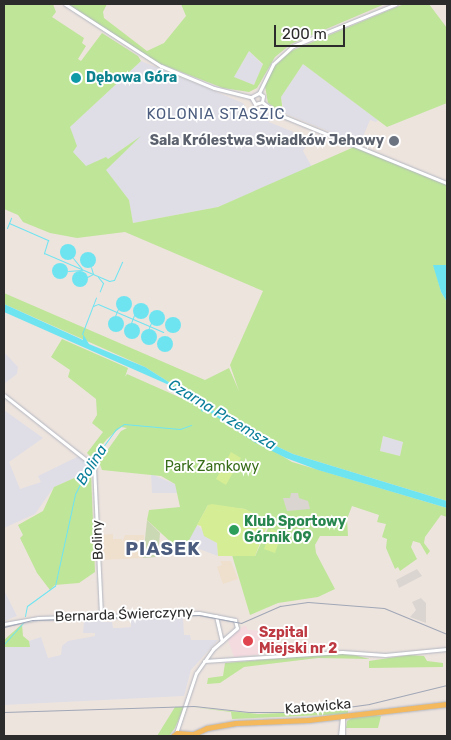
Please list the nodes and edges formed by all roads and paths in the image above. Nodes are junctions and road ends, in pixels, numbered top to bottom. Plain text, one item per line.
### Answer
1 (65, 4) edge
2 (396, 4) edge
3 (260, 93) junction
4 (251, 97) junction
5 (262, 102) junction
6 (447, 183) edge
7 (4, 395) edge
8 (101, 616) junction
9 (216, 616) junction
10 (223, 617) junction
11 (219, 621) junction
12 (4, 624) edge
13 (222, 641) junction
14 (447, 649) edge
15 (210, 653) junction
16 (204, 661) junction
17 (214, 661) junction
18 (447, 704) edge
19 (342, 720) junction
20 (180, 725) junction
21 (174, 735) edge
22 (190, 735) edge
23 (182, 736) edge
24 (342, 736) edge

1 - 4 street
2 - 3 street
3 - 4 street
3 - 5 street
4 - 5 street
5 - 6 street
7 - 8 street, Boliny
8 - 9 street, Bernarda Świerczyny
8 - 12 street, Bernarda Świerczyny
9 - 10 street, Bernarda Świerczyny
9 - 11 street
10 - 11 street
10 - 13 street
11 - 13 street
13 - 15 street
14 - 17 street
15 - 16 street
15 - 17 street
16 - 17 street
16 - 20 street
18 - 19 main road, Katowicka
19 - 22 main road, Katowicka
19 - 24 street
20 - 21 street
20 - 23 street
21 - 23 main road, Katowicka
22 - 23 main road, Katowicka

